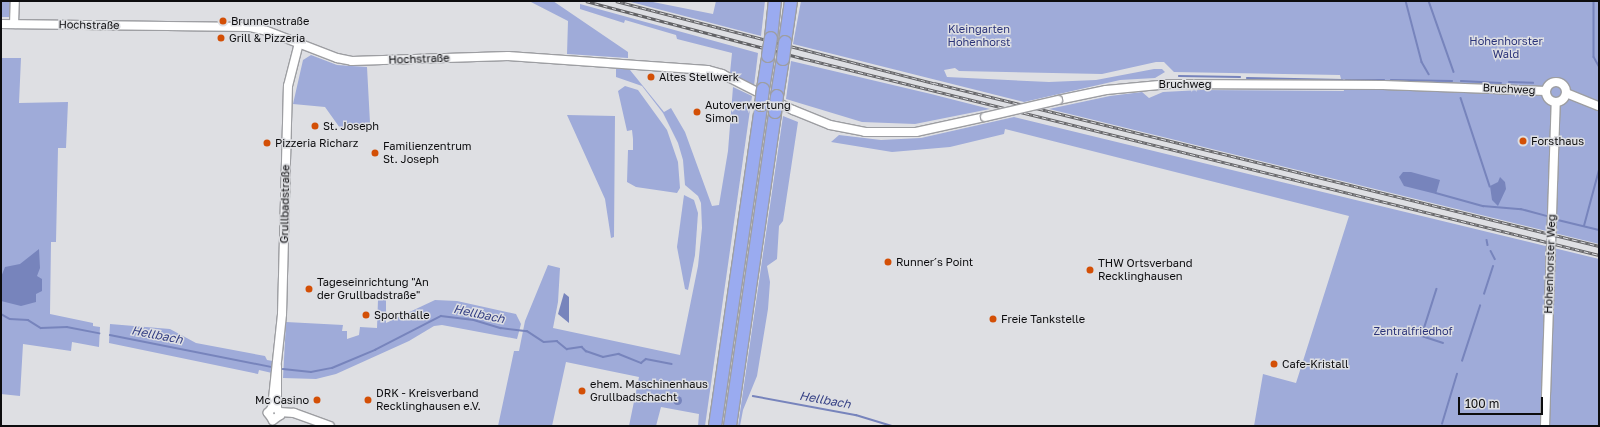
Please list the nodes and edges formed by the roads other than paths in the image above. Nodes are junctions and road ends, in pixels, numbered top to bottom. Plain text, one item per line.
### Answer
1 (14, 1) edge
2 (776, 1) edge
3 (791, 1) edge
4 (1, 24) edge
5 (14, 24) junction
6 (299, 43) junction
7 (1546, 91) junction
8 (1566, 92) junction
9 (1556, 102) junction
10 (1599, 106) edge
11 (830, 125) joint
12 (330, 426) edge
13 (715, 426) edge
14 (730, 426) edge
15 (1545, 426) edge

1 - 5 street
2 - 13 highway, bridge
3 - 14 highway, bridge
4 - 5 street, Hochstraße
5 - 6 street, Hochstraße
6 - 11 street, Hochstraße
6 - 12 street, Grullbadstraße
7 - 8 street, Bruchweg
7 - 9 street, Bruchweg
7 - 11 street, Bruchweg, bridge
8 - 9 street
8 - 10 street, Bruchweg
9 - 15 street, Hohenhorster Weg

